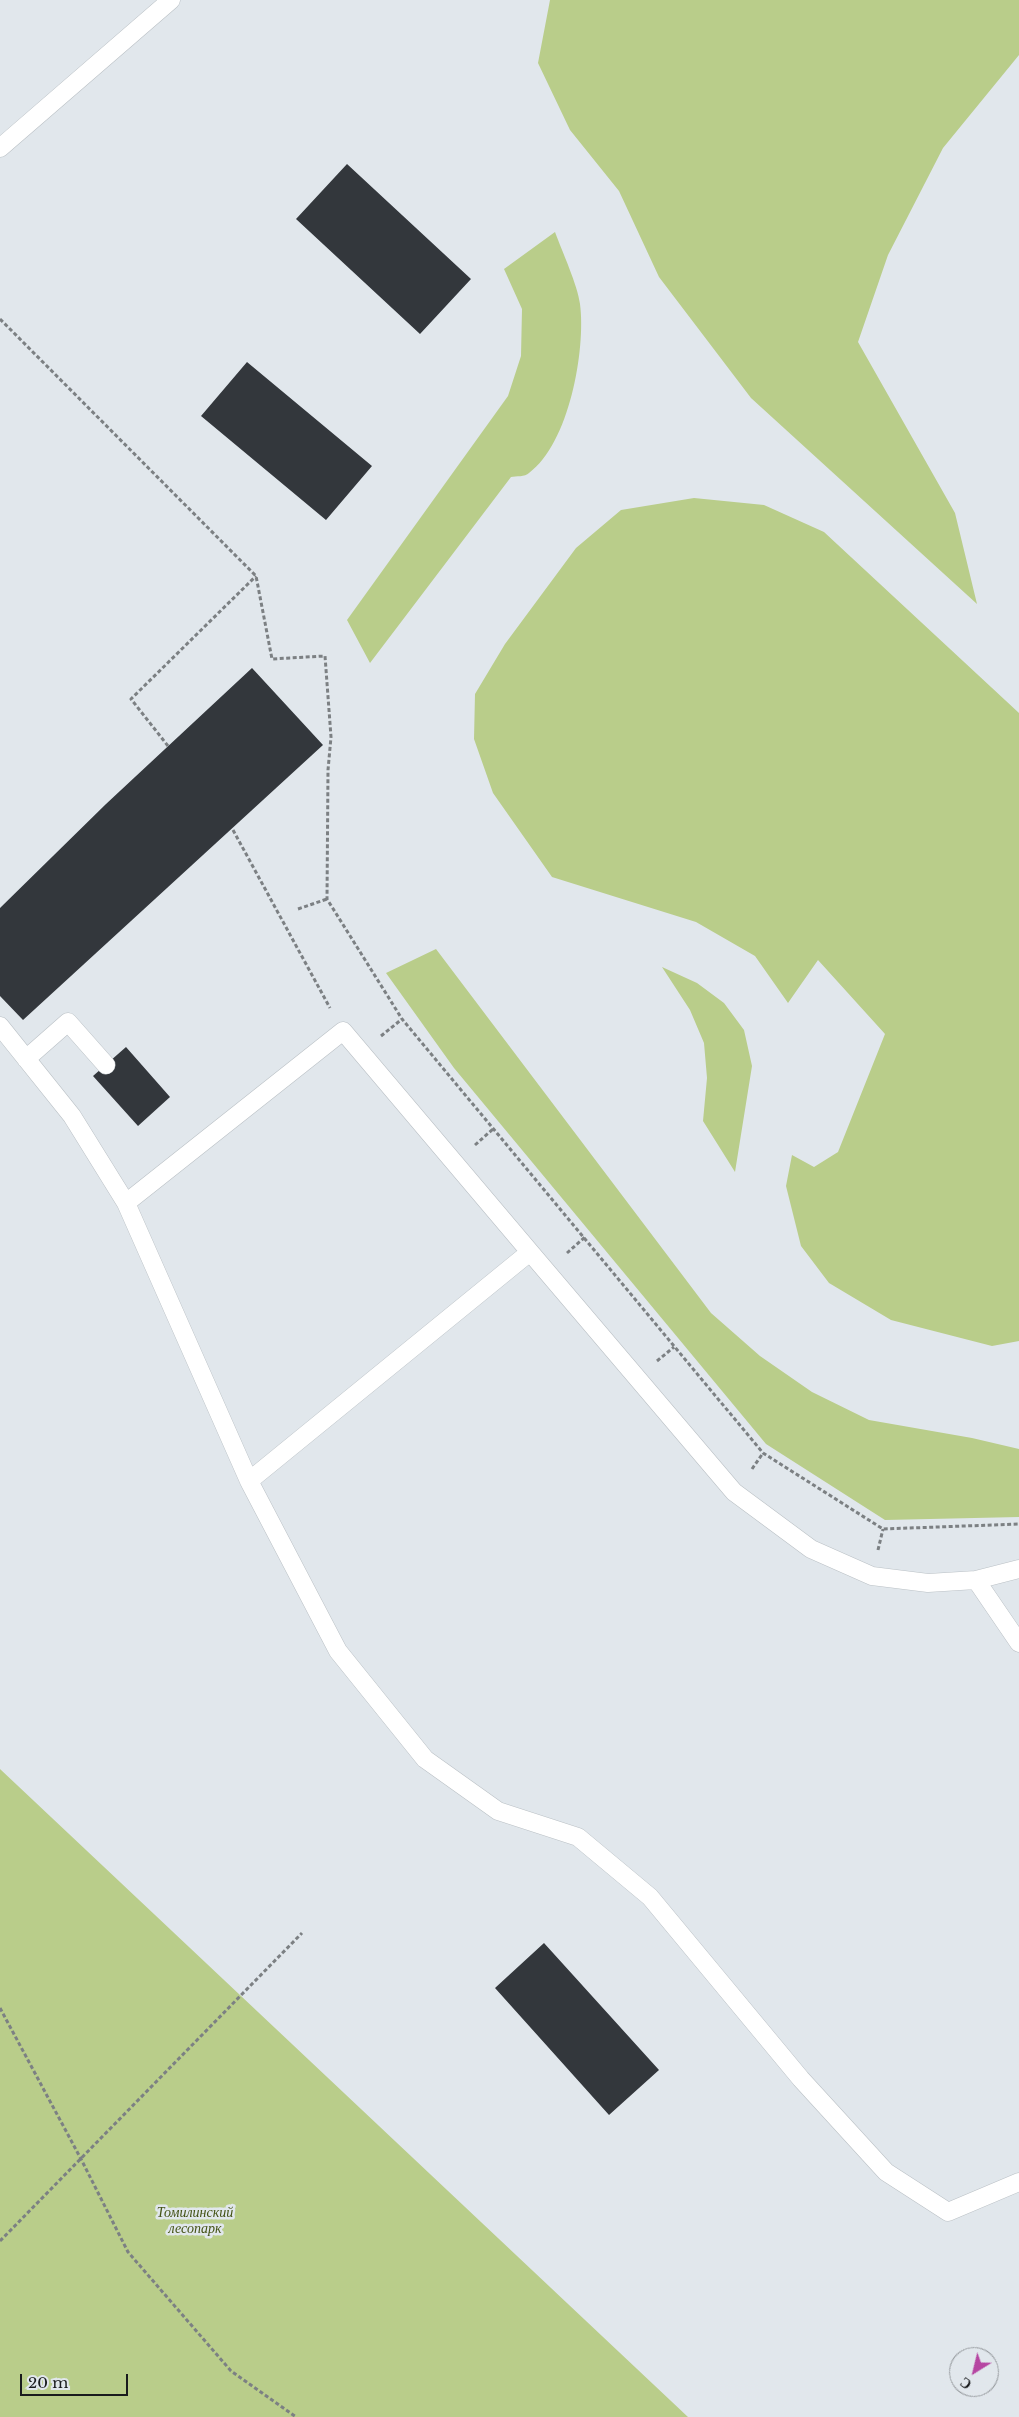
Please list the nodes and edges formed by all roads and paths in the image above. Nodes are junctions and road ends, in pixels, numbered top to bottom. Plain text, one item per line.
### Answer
1 (171, 0) edge
2 (0, 148) edge
3 (0, 319) edge
4 (256, 576) junction
5 (168, 746) dead end
6 (233, 830) dead end
7 (327, 899) junction
8 (298, 909) dead end
9 (402, 1019) junction
10 (0, 1026) edge
11 (343, 1031) junction
12 (378, 1039) dead end
13 (26, 1059) junction
14 (106, 1065) dead end
15 (493, 1129) junction
16 (472, 1147) dead end
17 (126, 1203) junction
18 (585, 1237) junction
19 (530, 1252) junction
20 (563, 1256) dead end
21 (674, 1346) junction
22 (655, 1363) dead end
23 (763, 1453) junction
24 (748, 1474) dead end
25 (248, 1481) junction
26 (1019, 1524) edge
27 (883, 1529) junction
28 (877, 1552) dead end
29 (1019, 1569) edge
30 (976, 1580) junction
31 (1019, 1643) edge
32 (302, 1933) dead end
33 (0, 2008) edge
34 (81, 2159) junction
35 (1019, 2182) edge
36 (0, 2241) edge
37 (296, 2417) edge

1 - 2 lane
3 - 4 path
4 - 5 path
4 - 7 path
6 - 11 path
7 - 8 path
7 - 9 path
9 - 12 path
9 - 15 path
10 - 13 lane
11 - 17 lane
11 - 19 lane
13 - 14 lane
13 - 17 lane
15 - 16 path
15 - 18 path
17 - 25 lane
18 - 20 path
18 - 21 path
19 - 25 lane
19 - 30 lane
21 - 22 path
21 - 23 path
23 - 24 path
23 - 27 path
25 - 35 lane
26 - 27 path
27 - 28 path
29 - 30 lane
30 - 31 lane
32 - 34 path
33 - 34 path
34 - 36 path
34 - 37 path

